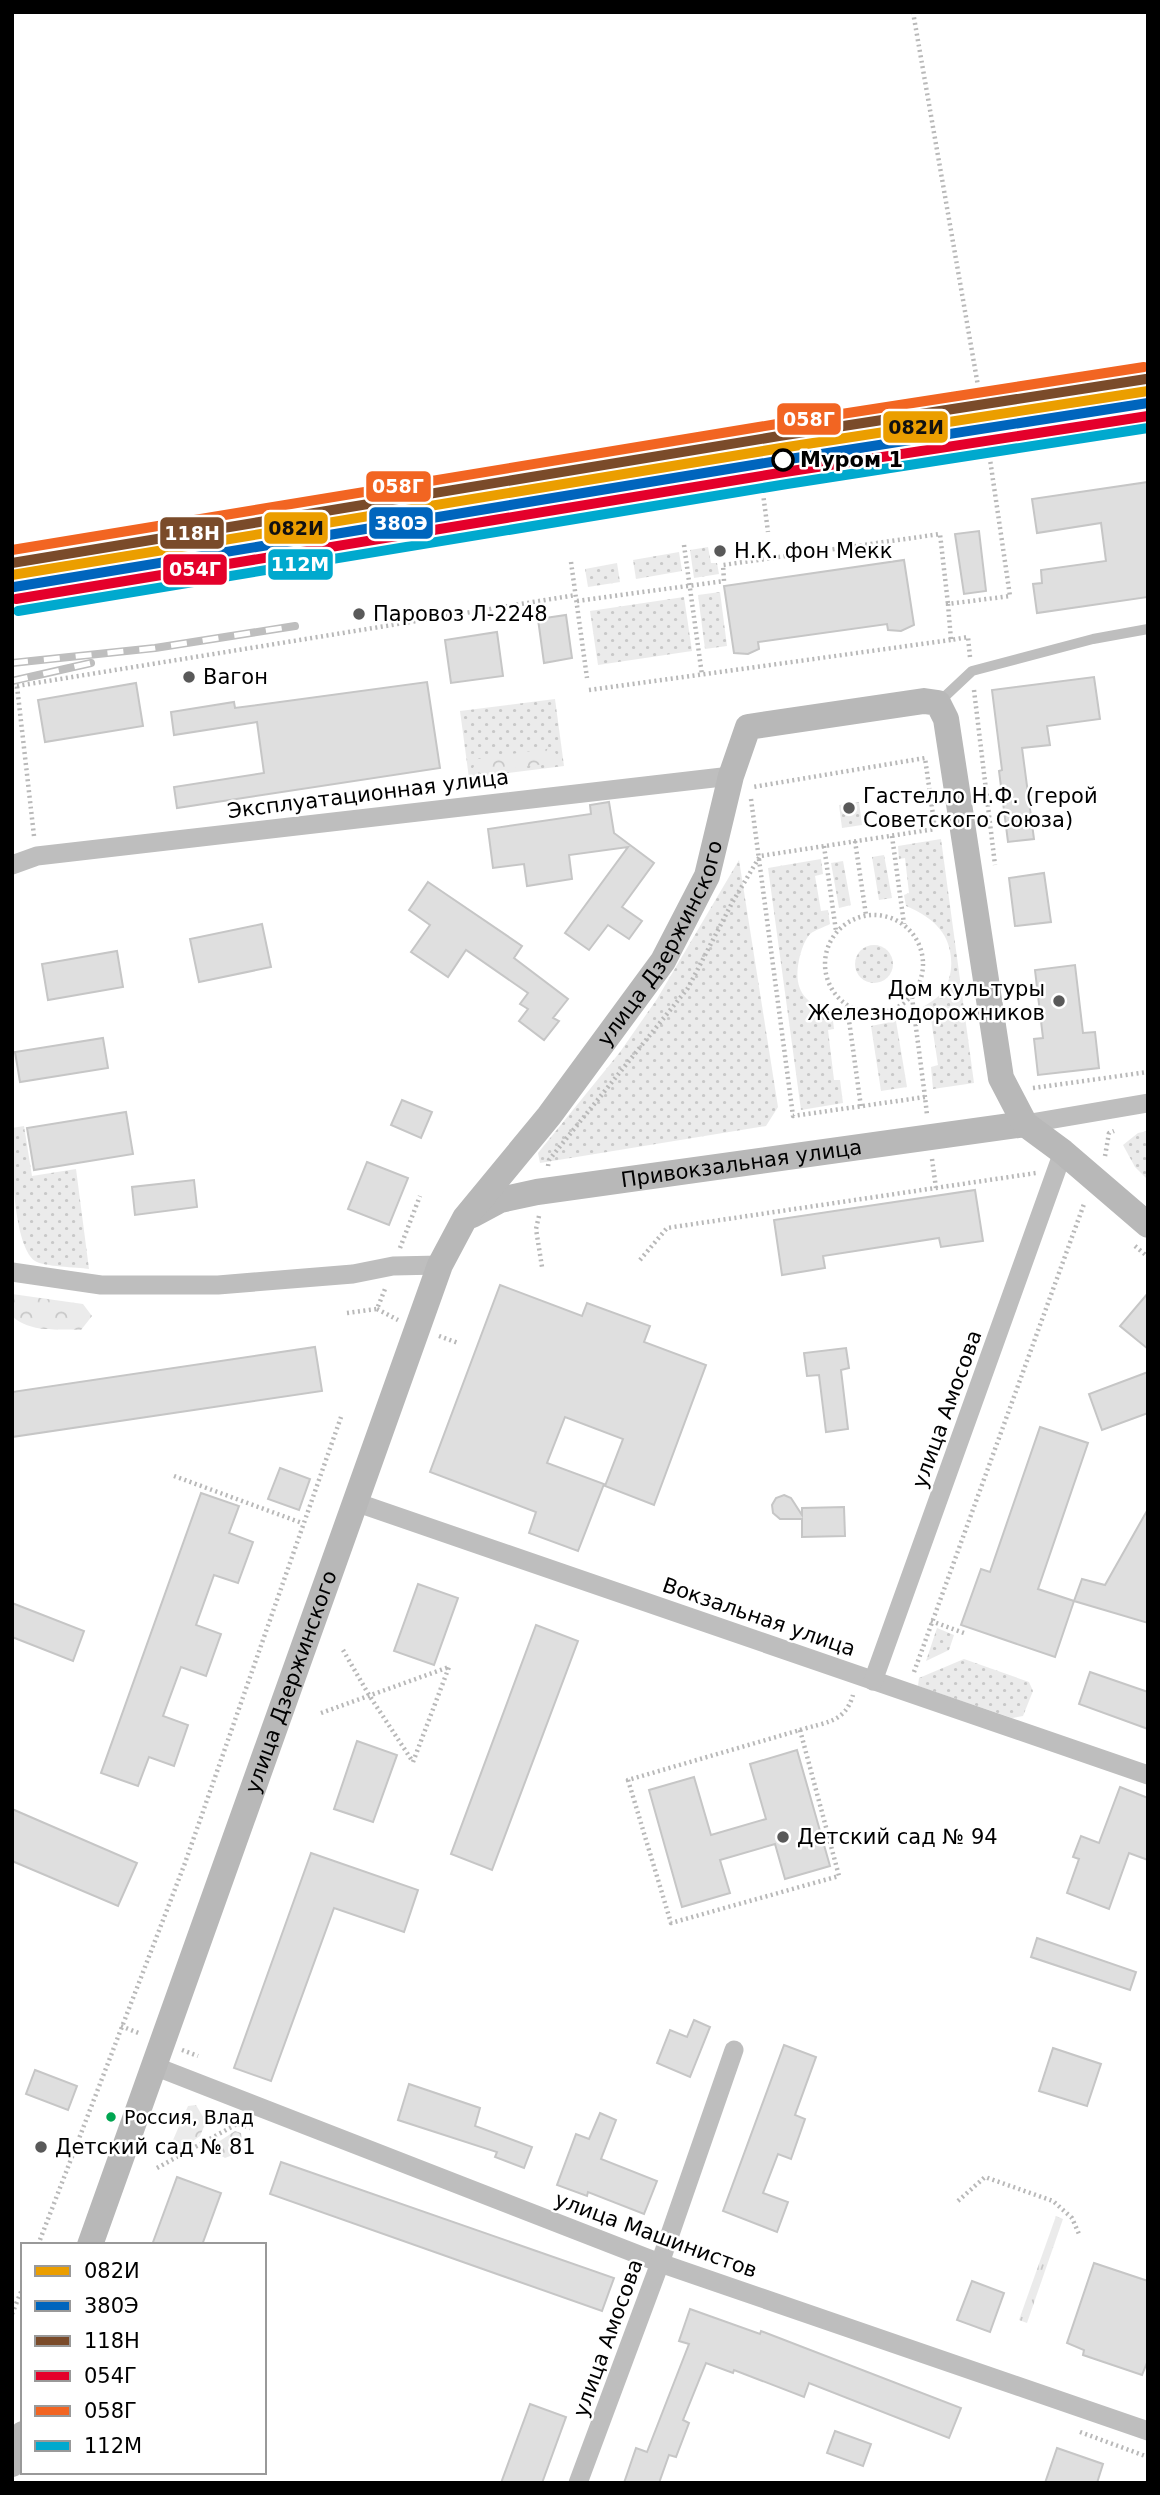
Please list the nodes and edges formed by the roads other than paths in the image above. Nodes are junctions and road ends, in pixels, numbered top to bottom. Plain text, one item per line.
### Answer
1 (1148, 629) edge
2 (938, 703) junction
3 (731, 776) junction
4 (12, 865) edge
5 (1148, 1103) edge
6 (1025, 1124) junction
7 (531, 1137) junction
8 (1063, 1152) junction
9 (540, 1191) junction
10 (465, 1218) junction
11 (1137, 1232) edge
12 (440, 1265) junction
13 (12, 1272) edge
14 (355, 1502) junction
15 (866, 1678) junction
16 (1148, 1775) edge
17 (734, 2050) dead end
18 (154, 2066) junction
19 (91, 2243) edge
20 (660, 2263) junction
21 (1148, 2431) edge
22 (21, 2439) edge
23 (12, 2463) edge
24 (578, 2483) edge

1 - 2 lane
2 - 3 street, улица Дзержинского
2 - 6 street
3 - 4 street, Эксплуатационная улица
3 - 7 street, улица Дзержинского
5 - 6 street
6 - 8 street
6 - 9 street, Привокзальная улица
7 - 9 street
7 - 10 street, улица Дзержинского
8 - 11 street
8 - 15 street, улица Амосова
9 - 10 street, Привокзальная улица
10 - 12 street, улица Дзержинского
12 - 13 street
12 - 14 street, улица Дзержинского
14 - 15 street, Вокзальная улица
14 - 18 street, улица Дзержинского
15 - 16 street, Вокзальная улица
17 - 20 street, улица Амосова
18 - 19 street, улица Дзержинского
18 - 20 street, улица Машинистов
20 - 21 street, улица Машинистов
20 - 24 street, улица Амосова
22 - 23 street

